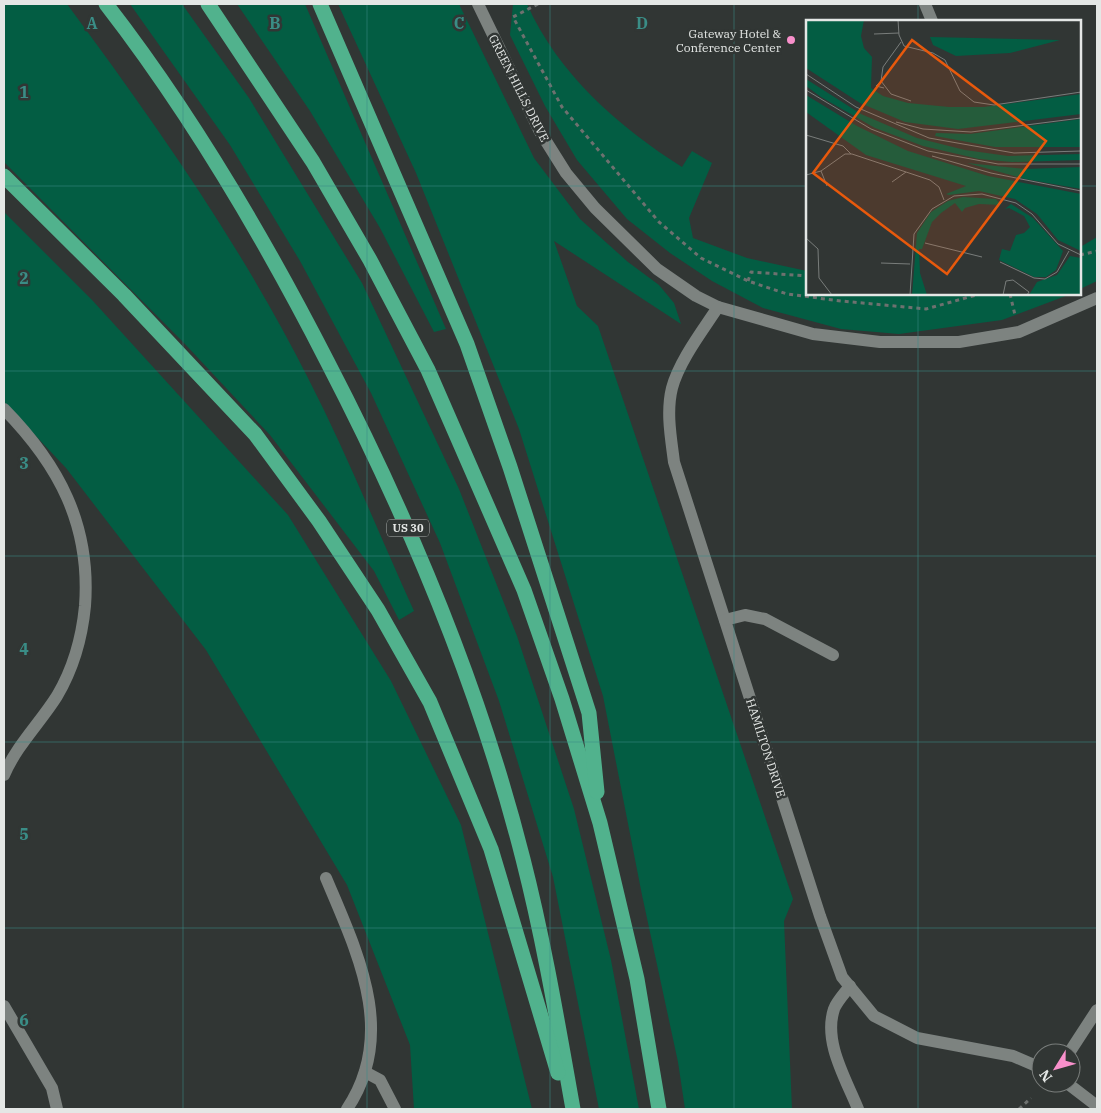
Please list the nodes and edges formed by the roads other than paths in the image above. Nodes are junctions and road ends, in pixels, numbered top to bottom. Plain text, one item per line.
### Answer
1 (106, 4) edge
2 (208, 4) edge
3 (320, 4) edge
4 (478, 4) edge
5 (925, 4) edge
6 (932, 20) edge
7 (4, 176) edge
8 (1097, 298) edge
9 (718, 307) junction
10 (4, 409) edge
11 (725, 620) junction
12 (833, 655) dead end
13 (4, 775) edge
14 (600, 823) junction
15 (326, 878) dead end
16 (850, 986) junction
17 (4, 1006) edge
18 (1097, 1010) edge
19 (1076, 1043) edge
20 (1031, 1064) edge
21 (365, 1072) junction
22 (1080, 1093) edge
23 (1097, 1106) edge
24 (57, 1109) edge
25 (347, 1109) edge
26 (395, 1109) edge
27 (569, 1109) edge
28 (574, 1109) edge
29 (659, 1109) edge
30 (858, 1109) edge

1 - 28 highway, US 30
2 - 14 highway
3 - 14 highway
4 - 9 street, GREEN HILLS DRIVE
5 - 6 street
7 - 27 highway
8 - 9 street, GREEN HILLS DRIVE
9 - 11 street, HAMILTON DRIVE
10 - 13 street
11 - 12 street
11 - 16 street, HAMILTON DRIVE
14 - 29 highway
15 - 21 street
16 - 20 street, HAMILTON DRIVE
16 - 30 street
17 - 24 street
18 - 19 street
21 - 25 street
21 - 26 street
22 - 23 street

